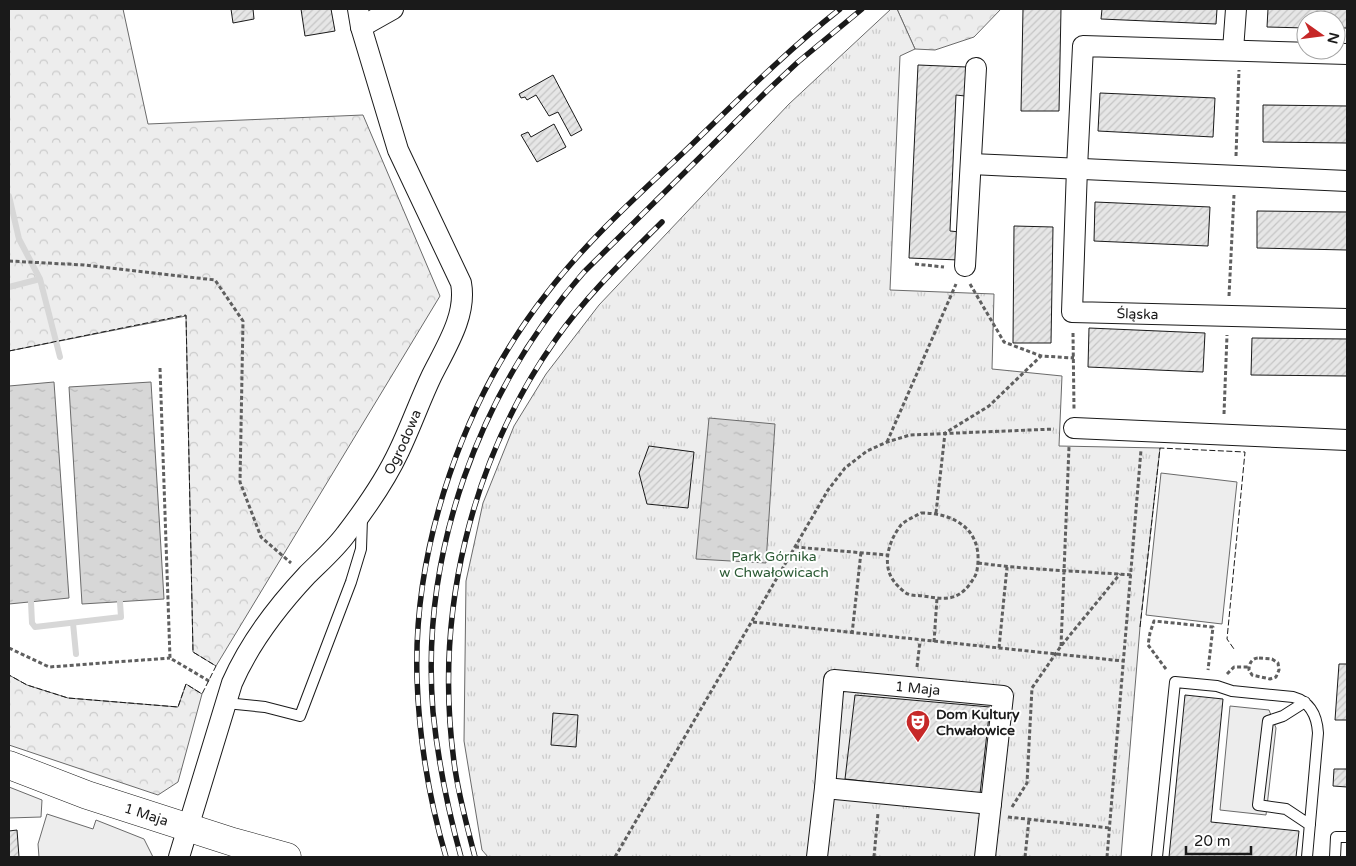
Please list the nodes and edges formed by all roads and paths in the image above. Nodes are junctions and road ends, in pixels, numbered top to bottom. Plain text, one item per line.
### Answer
1 (393, 9) edge
2 (1236, 9) edge
3 (360, 18) edge
4 (1236, 50) junction
5 (1347, 54) edge
6 (976, 68) dead end
7 (971, 164) junction
8 (1077, 168) junction
9 (1235, 176) junction
10 (1347, 181) edge
11 (9, 261) edge
12 (915, 264) dead end
13 (964, 268) junction
14 (1072, 312) junction
15 (1228, 316) junction
16 (1347, 319) edge
17 (1041, 356) junction
18 (1074, 358) junction
19 (160, 368) dead end
20 (1074, 428) junction
21 (1142, 432) junction
22 (945, 433) junction
23 (1223, 434) junction
24 (1347, 440) edge
25 (887, 442) junction
26 (936, 513) junction
27 (362, 514) junction
28 (794, 547) junction
29 (861, 552) junction
30 (888, 555) junction
31 (978, 563) junction
32 (1008, 567) junction
33 (1063, 570) junction
34 (1120, 574) junction
35 (1132, 575) junction
36 (307, 576) junction
37 (937, 598) junction
38 (753, 622) junction
39 (852, 634) junction
40 (920, 641) junction
41 (934, 642) junction
42 (1061, 646) junction
43 (9, 648) edge
44 (999, 648) junction
45 (1055, 655) junction
46 (1156, 655) dead end
47 (170, 658) junction
48 (1124, 661) junction
49 (1209, 662) dead end
50 (1234, 667) dead end
51 (1249, 667) junction
52 (209, 681) dead end
53 (915, 688) junction
54 (1304, 702) junction
55 (226, 703) junction
56 (9, 765) edge
57 (825, 788) junction
58 (880, 792) junction
59 (991, 804) junction
60 (1029, 819) junction
61 (1310, 824) junction
62 (188, 828) junction
63 (1110, 828) junction
64 (1347, 838) edge
65 (179, 857) edge
66 (287, 857) edge
67 (615, 857) edge
68 (817, 857) edge
69 (874, 857) edge
70 (985, 857) edge
71 (1025, 857) edge
72 (1107, 857) edge
73 (1157, 857) edge
74 (1307, 857) edge
75 (1335, 857) edge

1 - 3 street, Ogrodowa
2 - 4 street
3 - 27 street, Ogrodowa
4 - 5 street
4 - 8 street
4 - 9 path
6 - 7 street
7 - 8 street
7 - 13 street
8 - 9 street
8 - 14 street
9 - 10 street
9 - 15 path
11 - 36 path
12 - 13 path
13 - 17 path
13 - 25 path
14 - 15 street, Śląska
14 - 18 path
15 - 16 street, Śląska
15 - 23 path
17 - 18 path
17 - 22 path
18 - 20 path
19 - 47 path
20 - 21 street
20 - 22 path
20 - 33 path
21 - 23 street
21 - 35 path
22 - 25 path
22 - 26 path
23 - 24 street
25 - 28 path
26 - 30 path
26 - 31 path
27 - 36 street, Ogrodowa
27 - 55 lane
28 - 29 path
28 - 38 path
29 - 30 path
29 - 39 path
30 - 37 path
31 - 32 path
31 - 37 path
32 - 33 path
32 - 44 path
33 - 34 path
33 - 42 path
34 - 35 path
34 - 42 path
35 - 48 path
36 - 55 street, Ogrodowa
37 - 41 path
38 - 39 path
38 - 67 path
39 - 40 path
40 - 41 path
40 - 53 path
41 - 44 path
42 - 45 path
43 - 47 path
44 - 45 path
45 - 48 path
45 - 60 path
46 - 49 path
47 - 52 path
48 - 63 path
50 - 51 path
51 - 51 path
53 - 57 street, 1 Maja
53 - 59 street, 1 Maja
54 - 61 lane
54 - 61 lane
54 - 73 lane
55 - 62 street, Ogrodowa
56 - 62 main road, 1 Maja
57 - 58 street
57 - 68 street, 1 Maja
58 - 59 street
58 - 69 path
59 - 70 street, 1 Maja
60 - 63 path
60 - 71 path
61 - 74 lane
62 - 65 street, Ogrodowa
62 - 66 main road, 1 Maja
63 - 72 path
64 - 75 lane

